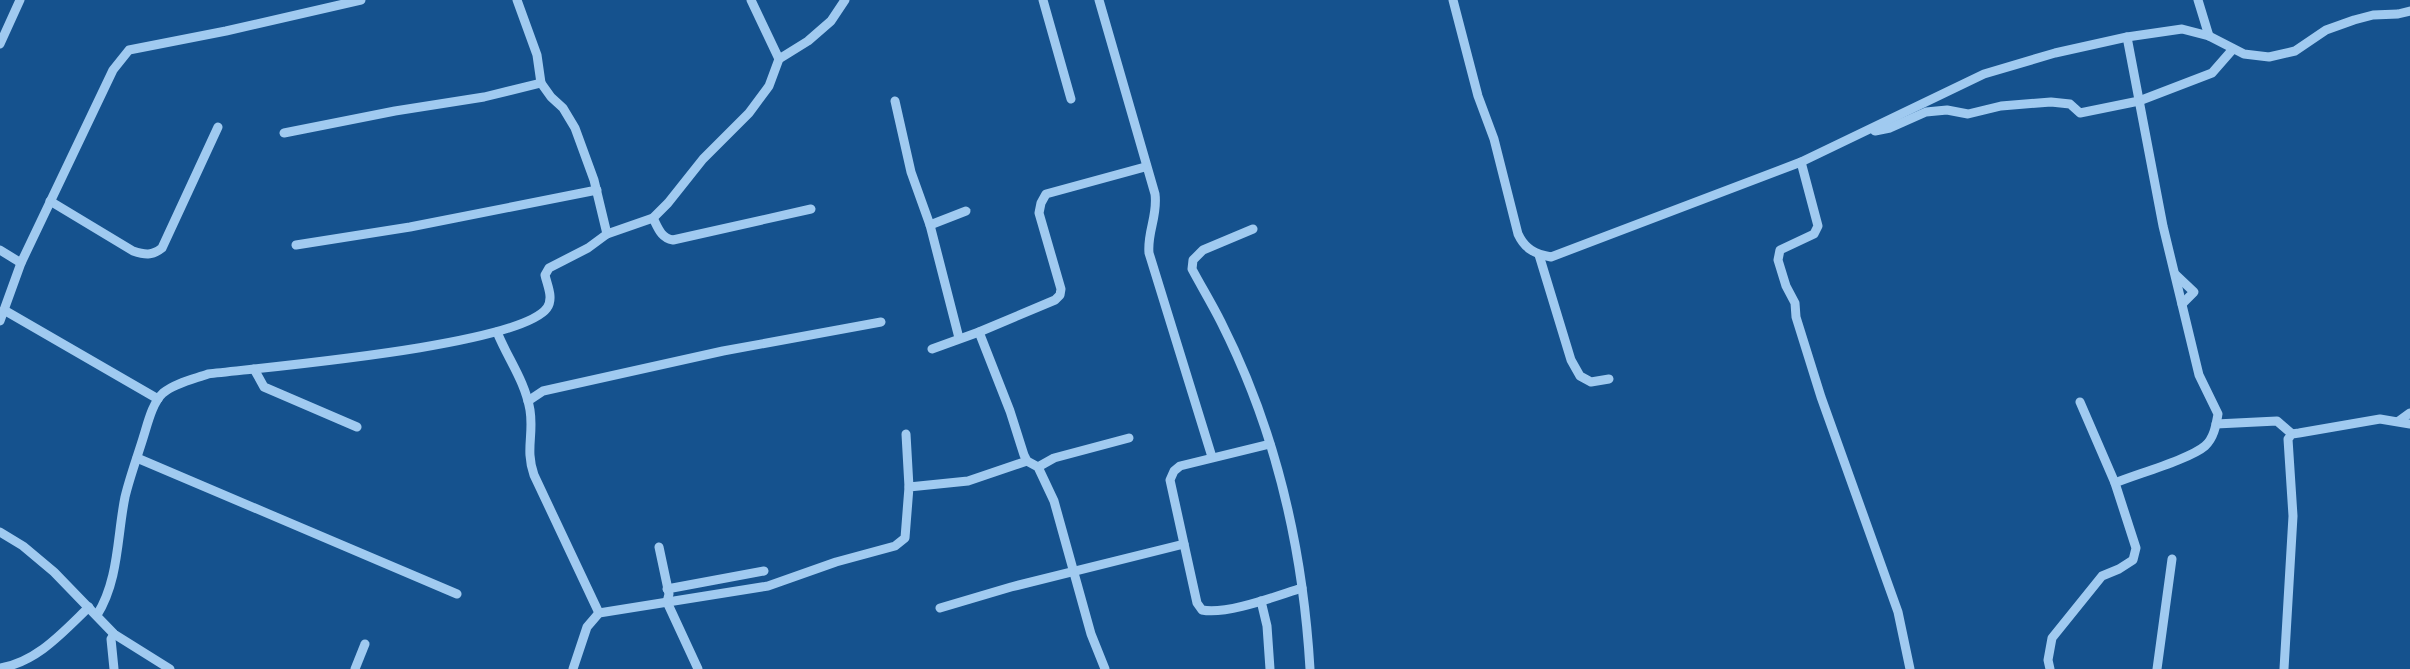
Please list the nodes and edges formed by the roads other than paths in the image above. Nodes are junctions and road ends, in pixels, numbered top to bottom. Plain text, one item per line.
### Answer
1 (20, 0) edge
2 (361, 0) edge
3 (517, 0) edge
4 (751, 0) edge
5 (845, 0) edge
6 (1043, 0) edge
7 (1099, 0) edge
8 (1453, 0) edge
9 (2198, 0) edge
10 (2410, 11) edge
11 (2209, 36) junction
12 (2126, 37) junction
13 (0, 44) edge
14 (2233, 49) junction
15 (779, 59) junction
16 (541, 83) junction
17 (1071, 99) dead end
18 (895, 101) dead end
19 (2139, 101) junction
20 (218, 126) dead end
21 (284, 133) dead end
22 (1861, 134) junction
23 (1801, 162) junction
24 (1145, 167) junction
25 (597, 190) junction
26 (50, 201) junction
27 (811, 209) dead end
28 (966, 211) dead end
29 (653, 218) junction
30 (930, 225) junction
31 (1253, 229) dead end
32 (607, 234) junction
33 (296, 246) dead end
34 (0, 250) edge
35 (1539, 255) junction
36 (22, 263) junction
37 (2175, 274) junction
38 (2182, 304) junction
39 (4, 310) junction
40 (0, 321) edge
41 (881, 322) dead end
42 (497, 332) junction
43 (980, 332) junction
44 (959, 338) junction
45 (932, 349) dead end
46 (254, 369) junction
47 (1609, 380) dead end
48 (158, 399) junction
49 (528, 401) junction
50 (2080, 402) dead end
51 (2410, 413) edge
52 (2399, 421) junction
53 (2216, 424) junction
54 (2410, 424) edge
55 (357, 427) dead end
56 (906, 434) dead end
57 (2292, 434) junction
58 (1129, 438) dead end
59 (1270, 444) junction
60 (137, 458) junction
61 (1212, 458) junction
62 (1027, 461) junction
63 (1038, 467) junction
64 (2116, 483) junction
65 (909, 487) junction
66 (0, 532) edge
67 (1184, 544) junction
68 (659, 547) dead end
69 (2172, 559) dead end
70 (764, 571) dead end
71 (1073, 571) junction
72 (1302, 588) junction
73 (668, 589) junction
74 (457, 594) dead end
75 (1261, 601) junction
76 (667, 602) junction
77 (88, 607) junction
78 (940, 608) dead end
79 (599, 613) junction
80 (97, 615) junction
81 (114, 634) junction
82 (364, 644) dead end
83 (0, 668) edge
84 (114, 669) edge
85 (170, 669) edge
86 (355, 669) edge
87 (572, 669) edge
88 (698, 669) edge
89 (1105, 669) edge
90 (1270, 669) edge
91 (1310, 669) edge
92 (1910, 669) edge
93 (2050, 669) edge
94 (2157, 669) edge
95 (2284, 669) edge

1 - 13 street
2 - 26 street
3 - 16 street
4 - 15 street
5 - 15 street
6 - 17 street
7 - 24 street
8 - 35 street
9 - 11 street
10 - 14 street
11 - 12 street
11 - 14 street
12 - 19 street
12 - 22 street
14 - 19 street
15 - 29 street
16 - 21 street
16 - 25 street
18 - 30 street
19 - 22 street
19 - 37 street
20 - 26 street
22 - 23 street
23 - 35 street
23 - 92 street
24 - 43 street
24 - 61 street
25 - 32 street
25 - 33 street
26 - 36 street
27 - 29 street
28 - 30 street
29 - 32 street
30 - 44 street
31 - 59 street
32 - 42 street
34 - 36 street
35 - 47 street
36 - 39 street
37 - 38 street
37 - 38 street
38 - 53 street
39 - 40 street
39 - 48 street
41 - 49 street
42 - 46 street
42 - 49 street
43 - 44 street
43 - 62 street
44 - 45 street
46 - 48 street
46 - 55 street
48 - 60 street
49 - 79 street
50 - 64 street
51 - 52 street
52 - 54 street
52 - 57 street
53 - 57 street
53 - 64 street
56 - 65 street
57 - 95 street
58 - 63 street
59 - 61 street
59 - 72 street
60 - 74 street
60 - 80 street
61 - 67 street
62 - 63 street
62 - 65 street
63 - 71 street
64 - 93 street
65 - 76 street
66 - 77 street
67 - 71 street
67 - 75 street
68 - 73 street
69 - 94 street
70 - 73 street
71 - 78 street
71 - 89 street
72 - 75 street
72 - 91 street
73 - 76 street
75 - 90 street
76 - 79 street
76 - 88 street
77 - 80 street
77 - 83 street
79 - 87 street
80 - 81 street
81 - 84 street
81 - 85 street
82 - 86 street

